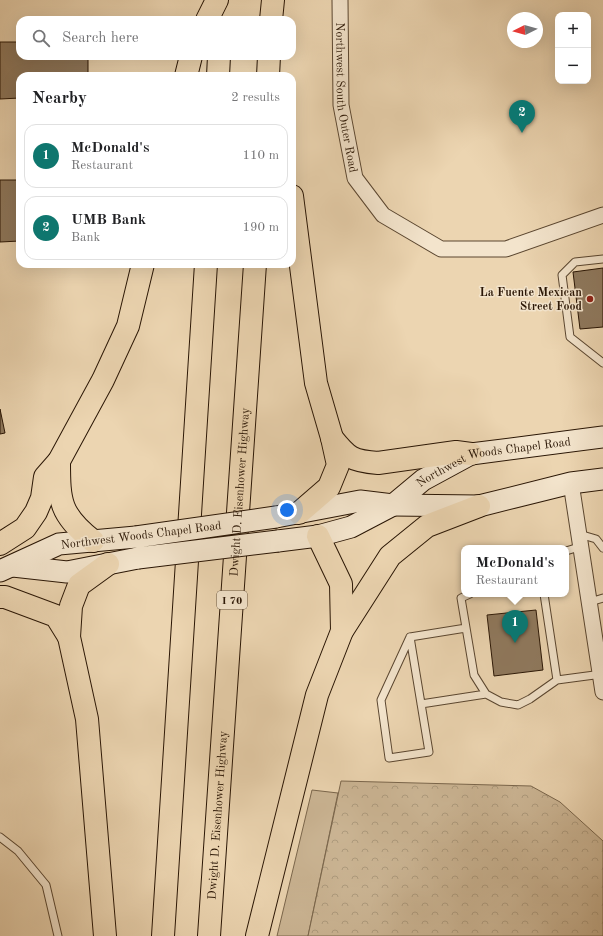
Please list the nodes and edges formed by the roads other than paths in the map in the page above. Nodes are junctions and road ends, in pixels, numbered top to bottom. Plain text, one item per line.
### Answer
1 (217, 0) edge
2 (223, 0) edge
3 (273, 0) edge
4 (277, 0) edge
5 (340, 0) edge
6 (209, 16) edge
7 (222, 16) edge
8 (271, 16) edge
9 (278, 16) edge
10 (190, 60) edge
11 (219, 60) edge
12 (269, 60) edge
13 (280, 60) edge
14 (187, 72) edge
15 (218, 72) edge
16 (268, 72) edge
17 (281, 72) edge
18 (603, 215) edge
19 (296, 229) edge
20 (603, 259) edge
21 (142, 268) edge
22 (206, 268) edge
23 (255, 268) edge
24 (603, 363) edge
25 (603, 437) edge
26 (332, 438) junction
27 (471, 454) junction
28 (58, 461) junction
29 (603, 479) edge
30 (571, 483) junction
31 (392, 505) junction
32 (479, 506) junction
33 (299, 513) junction
34 (318, 536) junction
35 (93, 541) junction
36 (0, 544) edge
37 (574, 544) edge
38 (603, 548) edge
39 (108, 564) junction
40 (4, 567) edge
41 (0, 597) edge
42 (463, 597) edge
43 (544, 597) edge
44 (596, 600) edge
45 (466, 628) junction
46 (342, 631) junction
47 (69, 637) junction
48 (410, 637) junction
49 (602, 674) edge
50 (557, 680) junction
51 (603, 692) edge
52 (486, 694) junction
53 (421, 704) junction
54 (0, 837) edge
55 (58, 936) edge
56 (105, 936) edge
57 (163, 936) edge
58 (209, 936) edge
59 (257, 936) edge

1 - 6 highway
2 - 7 highway
3 - 8 highway
4 - 9 highway
5 - 18 street, Northwest South Outer Road
10 - 14 highway
11 - 15 highway
12 - 16 highway
13 - 17 highway
19 - 26 highway
20 - 24 lane
21 - 28 highway
22 - 57 highway
23 - 58 highway, Dwight D. Eisenhower Highway / I 70
25 - 27 main road, Northwest Woods Chapel Road
26 - 27 highway
26 - 33 highway
27 - 31 main road, Northwest Woods Chapel Road
28 - 35 highway
28 - 36 highway
29 - 30 main road, Northwest Woods Chapel Road
30 - 32 main road, Northwest Woods Chapel Road
30 - 37 street
31 - 32 main road, Northwest Woods Chapel Road
31 - 33 main road, Northwest Woods Chapel Road
31 - 34 main road, Northwest Woods Chapel Road
32 - 46 highway
33 - 35 main road, Northwest Woods Chapel Road, bridge
34 - 39 main road, Northwest Woods Chapel Road, bridge
34 - 46 highway
35 - 40 main road, Northwest Woods Chapel Road
37 - 38 lane
37 - 44 street
39 - 40 main road, Northwest Woods Chapel Road
39 - 47 highway
41 - 47 highway
42 - 45 lane
43 - 50 lane
44 - 49 street
45 - 48 lane
45 - 52 lane
46 - 59 highway
47 - 56 highway
48 - 53 lane
48 - 53 lane
49 - 50 lane
49 - 51 street
50 - 52 lane
52 - 53 lane
54 - 55 lane

